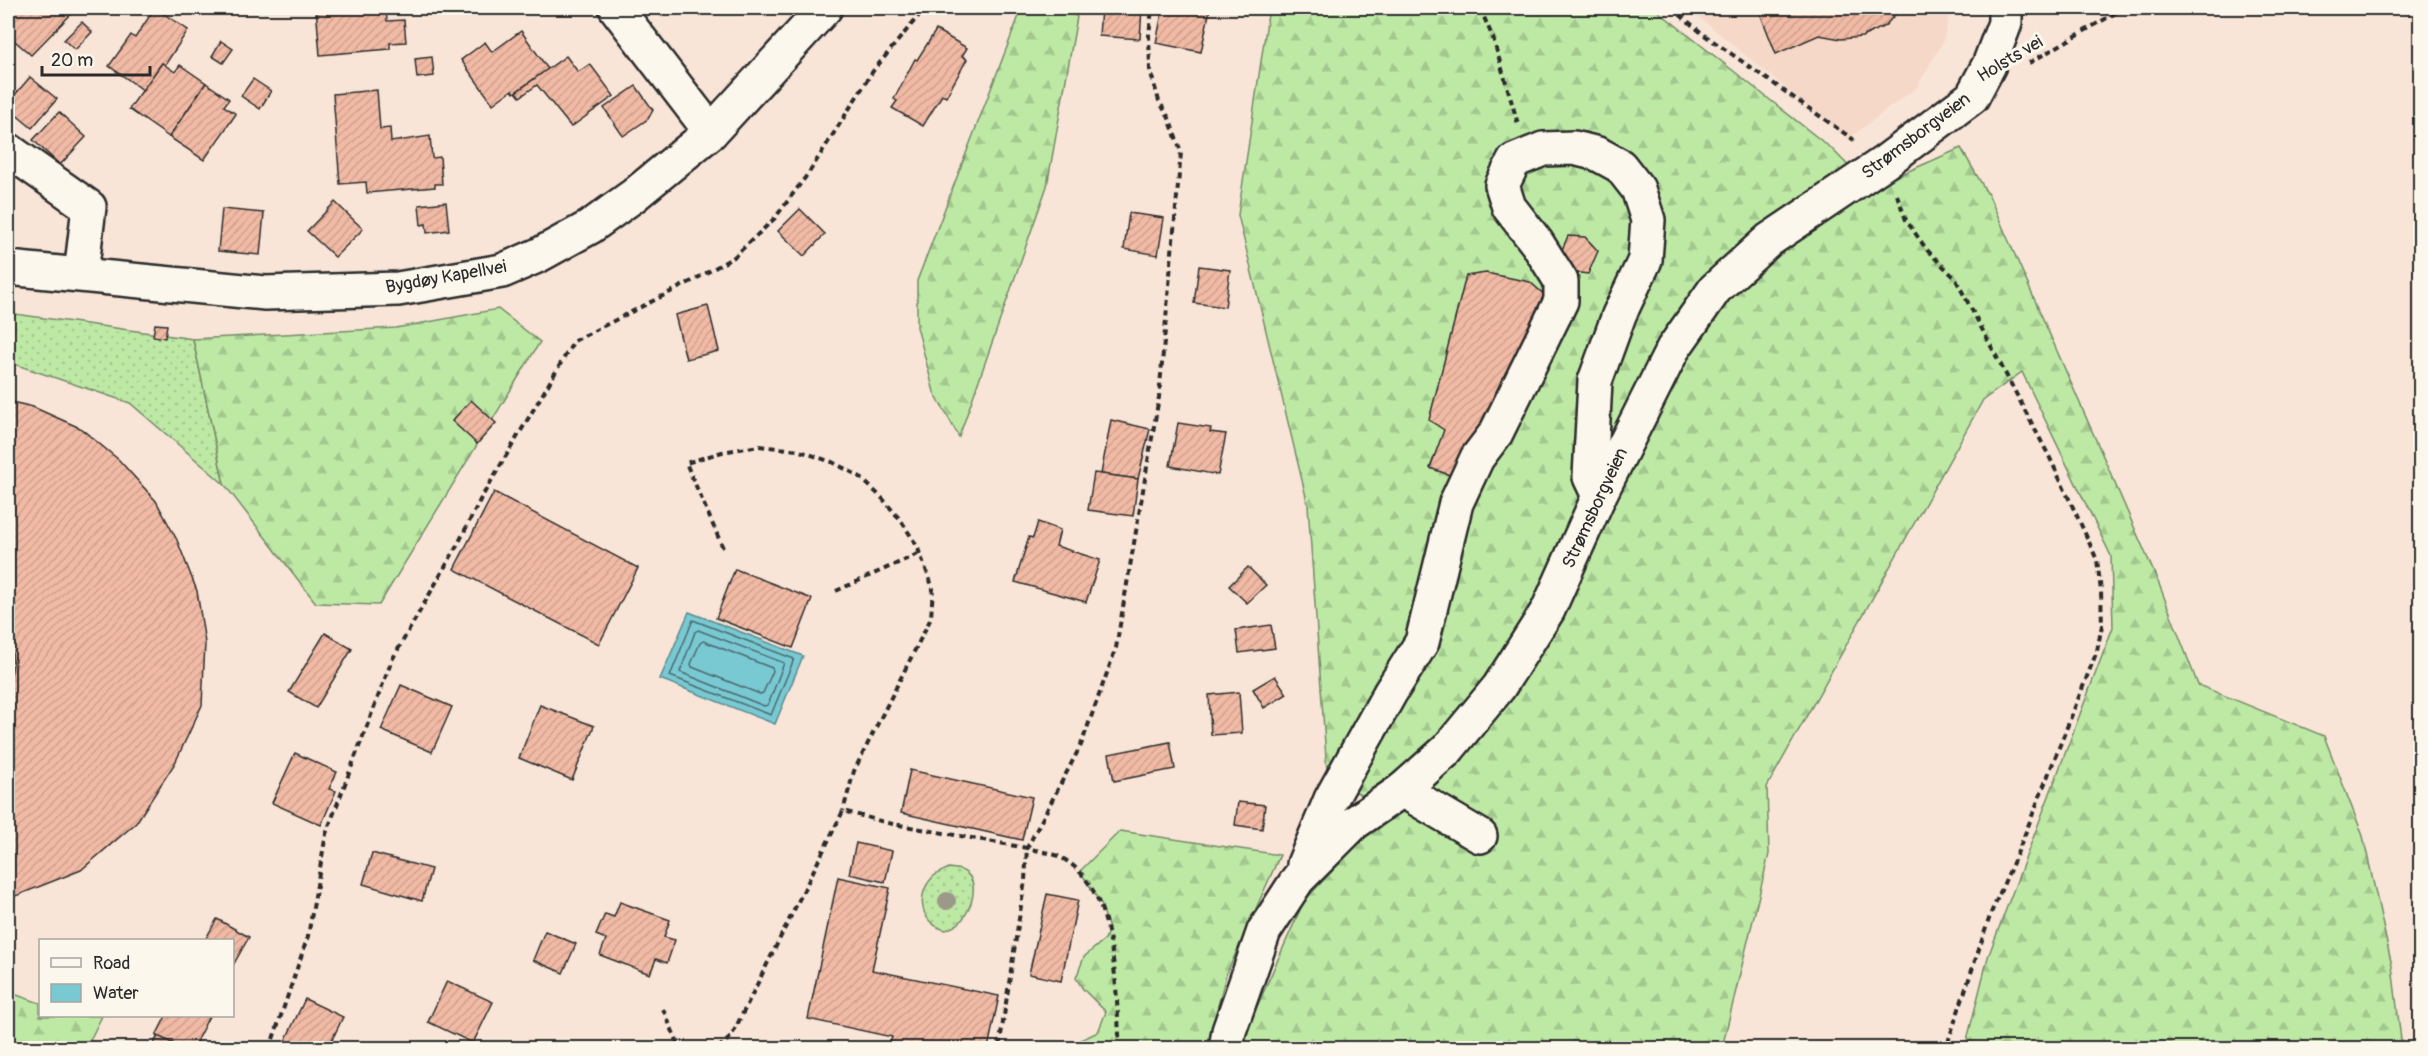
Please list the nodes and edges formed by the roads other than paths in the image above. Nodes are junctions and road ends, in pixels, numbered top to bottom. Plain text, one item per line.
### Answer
1 (616, 8) edge
2 (825, 8) edge
3 (2005, 8) edge
4 (711, 132) junction
5 (8, 150) edge
6 (8, 268) edge
7 (81, 274) junction
8 (1599, 496) junction
9 (1402, 790) junction
10 (1480, 836) dead end
11 (1298, 879) junction
12 (1226, 1048) edge

1 - 4 street
2 - 4 street, Bygdøy Kapellvei
3 - 8 street, Strømsborgveien
4 - 7 street, Bygdøy Kapellvei
5 - 7 street
6 - 7 street, Bygdøy Kapellvei
8 - 9 street, Strømsborgveien
8 - 11 street
9 - 10 street
9 - 11 street, Strømsborgveien
11 - 12 street, Strømsborgveien

